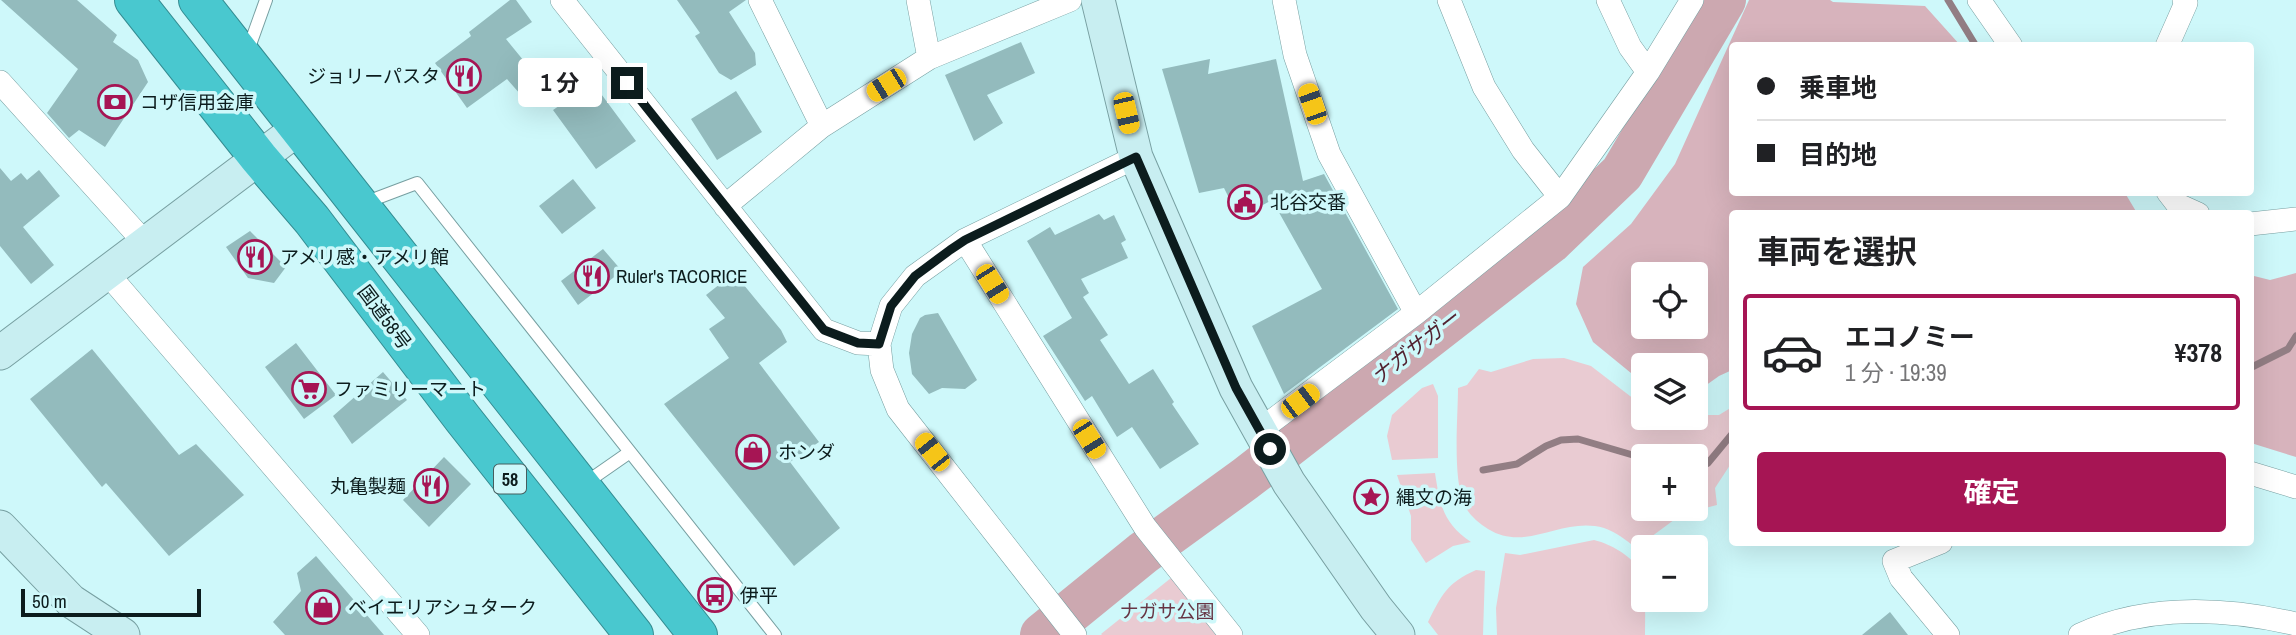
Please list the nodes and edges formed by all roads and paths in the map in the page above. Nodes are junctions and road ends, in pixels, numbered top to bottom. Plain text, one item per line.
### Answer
1 (134, 0) edge
2 (198, 0) edge
3 (266, 0) edge
4 (562, 0) edge
5 (760, 0) edge
6 (918, 0) edge
7 (1070, 0) edge
8 (1098, 0) edge
9 (1284, 0) edge
10 (1450, 0) edge
11 (1608, 0) edge
12 (1692, 0) edge
13 (1979, 0) edge
14 (2184, 0) edge
15 (2008, 42) edge
16 (2169, 42) edge
17 (929, 58) junction
18 (244, 60) junction
19 (1648, 72) junction
20 (0, 82) edge
21 (822, 125) junction
22 (299, 128) junction
23 (1136, 157) junction
24 (259, 158) junction
25 (2171, 196) edge
26 (1560, 197) junction
27 (361, 205) junction
28 (725, 206) junction
29 (2189, 210) edge
30 (2296, 219) edge
31 (2254, 224) edge
32 (965, 240) junction
33 (146, 243) junction
34 (107, 273) junction
35 (1416, 313) junction
36 (879, 344) junction
37 (0, 352) edge
38 (1261, 431) junction
39 (630, 452) junction
40 (2254, 474) edge
41 (582, 485) junction
42 (2296, 487) edge
43 (0, 527) edge
44 (1932, 546) edge
45 (2296, 624) edge
46 (122, 635) edge
47 (418, 635) edge
48 (634, 635) edge
49 (698, 635) edge
50 (775, 635) edge
51 (1075, 635) edge
52 (1231, 635) edge
53 (1398, 635) edge
54 (1948, 635) edge
55 (2080, 635) edge

1 - 24 highway, 国道58号 / 58
2 - 18 highway
3 - 18 lane
4 - 28 street
5 - 21 street
6 - 17 street
7 - 17 street
8 - 23 street
9 - 35 street
10 - 26 street
11 - 19 street
12 - 19 street
13 - 15 street
14 - 16 street
17 - 21 street
18 - 22 highway
19 - 26 street
20 - 33 street
21 - 28 street
22 - 24 street
22 - 27 highway
23 - 32 street
23 - 38 street
24 - 33 street
24 - 48 highway, 国道58号 / 58
25 - 29 street
26 - 35 street
27 - 39 lane
27 - 41 highway
28 - 36 street
30 - 31 street
32 - 36 street
32 - 52 street
33 - 34 street
34 - 37 street
34 - 47 street
35 - 38 street
36 - 51 street
38 - 53 street
39 - 41 lane
39 - 50 lane
40 - 42 street
41 - 49 highway
43 - 46 street
44 - 54 street
45 - 55 street

